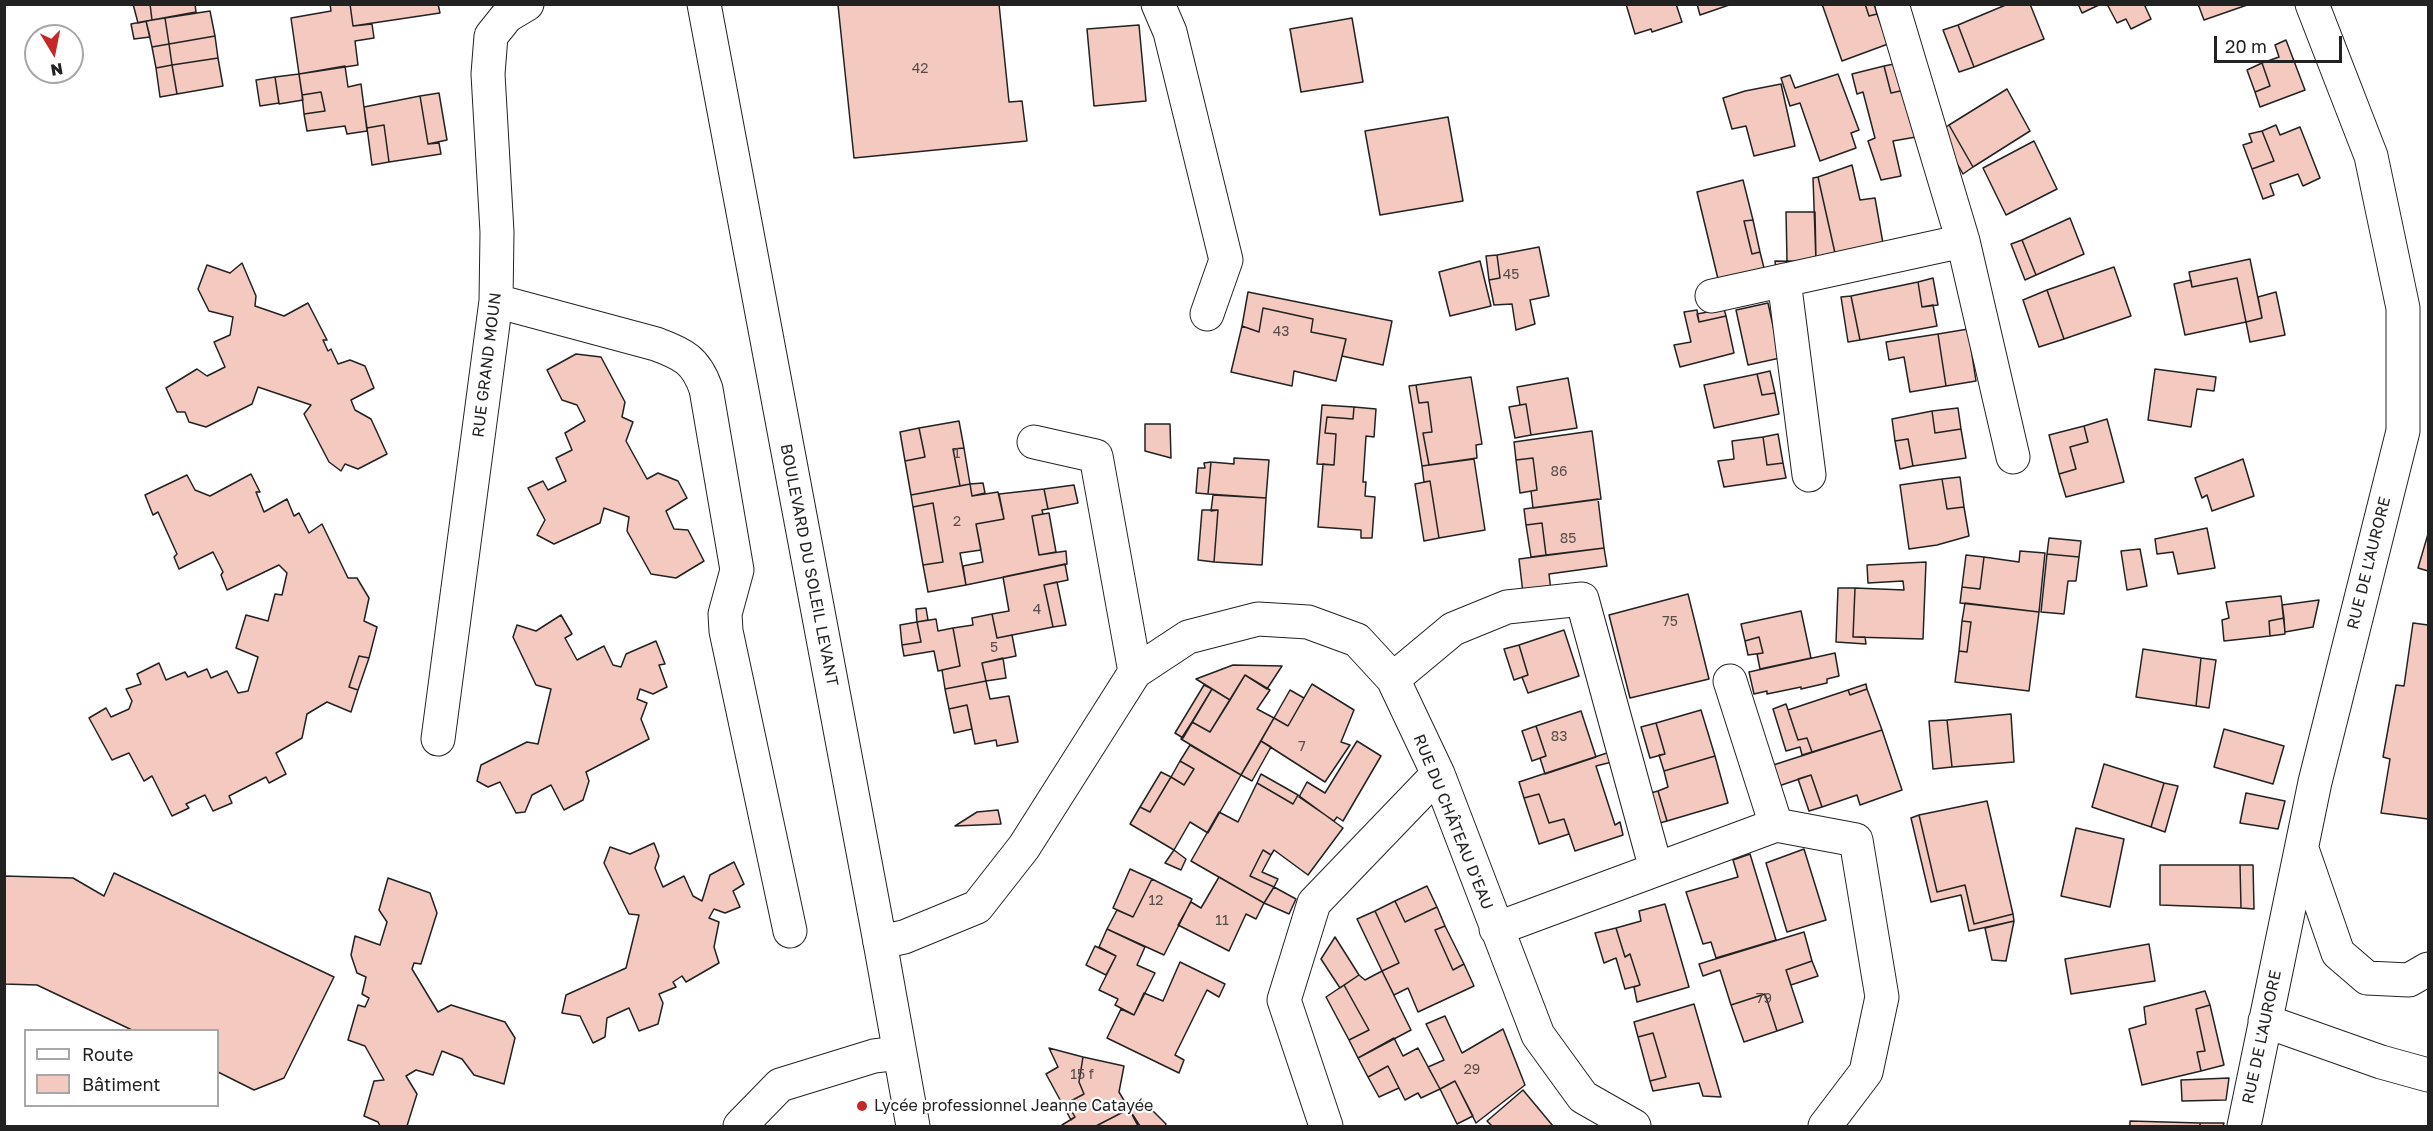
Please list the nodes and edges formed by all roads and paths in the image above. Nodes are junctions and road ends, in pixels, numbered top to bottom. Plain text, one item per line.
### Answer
1 (704, 4) edge
2 (1158, 4) edge
3 (1892, 4) edge
4 (2312, 4) edge
5 (511, 8) edge
6 (1963, 242) junction
7 (1784, 280) junction
8 (1712, 296) dead end
9 (496, 301) junction
10 (1208, 315) dead end
11 (1034, 442) dead end
12 (2013, 457) dead end
13 (1809, 475) dead end
14 (1135, 672) junction
15 (1393, 679) junction
16 (1730, 681) dead end
17 (438, 739) dead end
18 (1438, 774) junction
19 (1776, 825) junction
20 (2301, 848) junction
21 (1656, 869) junction
22 (1496, 929) junction
23 (790, 931) dead end
24 (880, 942) junction
25 (2428, 969) edge
26 (2265, 1021) junction
27 (899, 1053) junction
28 (2428, 1075) edge
29 (2249, 1121) edge
30 (740, 1126) edge
31 (913, 1126) edge
32 (1326, 1126) edge
33 (1634, 1126) edge
34 (1825, 1126) edge

1 - 24 street, BOULEVARD DU SOLEIL LEVANT
2 - 10 street
3 - 6 street
4 - 20 street, RUE DE L'AURORE
5 - 9 street, RUE GRAND MOUN
6 - 7 street
6 - 12 street
7 - 8 street
7 - 13 street
9 - 17 street, RUE GRAND MOUN
9 - 23 street
11 - 14 street
14 - 15 street, RUE DU CHÂTEAU D'EAU
14 - 24 street, RUE DU CHÂTEAU D'EAU
15 - 18 street, RUE DU CHÂTEAU D'EAU
15 - 21 street
16 - 19 street
18 - 22 street, RUE DU CHÂTEAU D'EAU
18 - 32 street
19 - 21 street
19 - 34 street
20 - 25 street
20 - 26 street, RUE DE L'AURORE
21 - 22 street
22 - 33 street, RUE DU CHÂTEAU D'EAU
24 - 27 street, BOULEVARD DU SOLEIL LEVANT
26 - 28 street
26 - 29 street, RUE DE L'AURORE
27 - 30 street
27 - 31 street, BOULEVARD DU SOLEIL LEVANT

